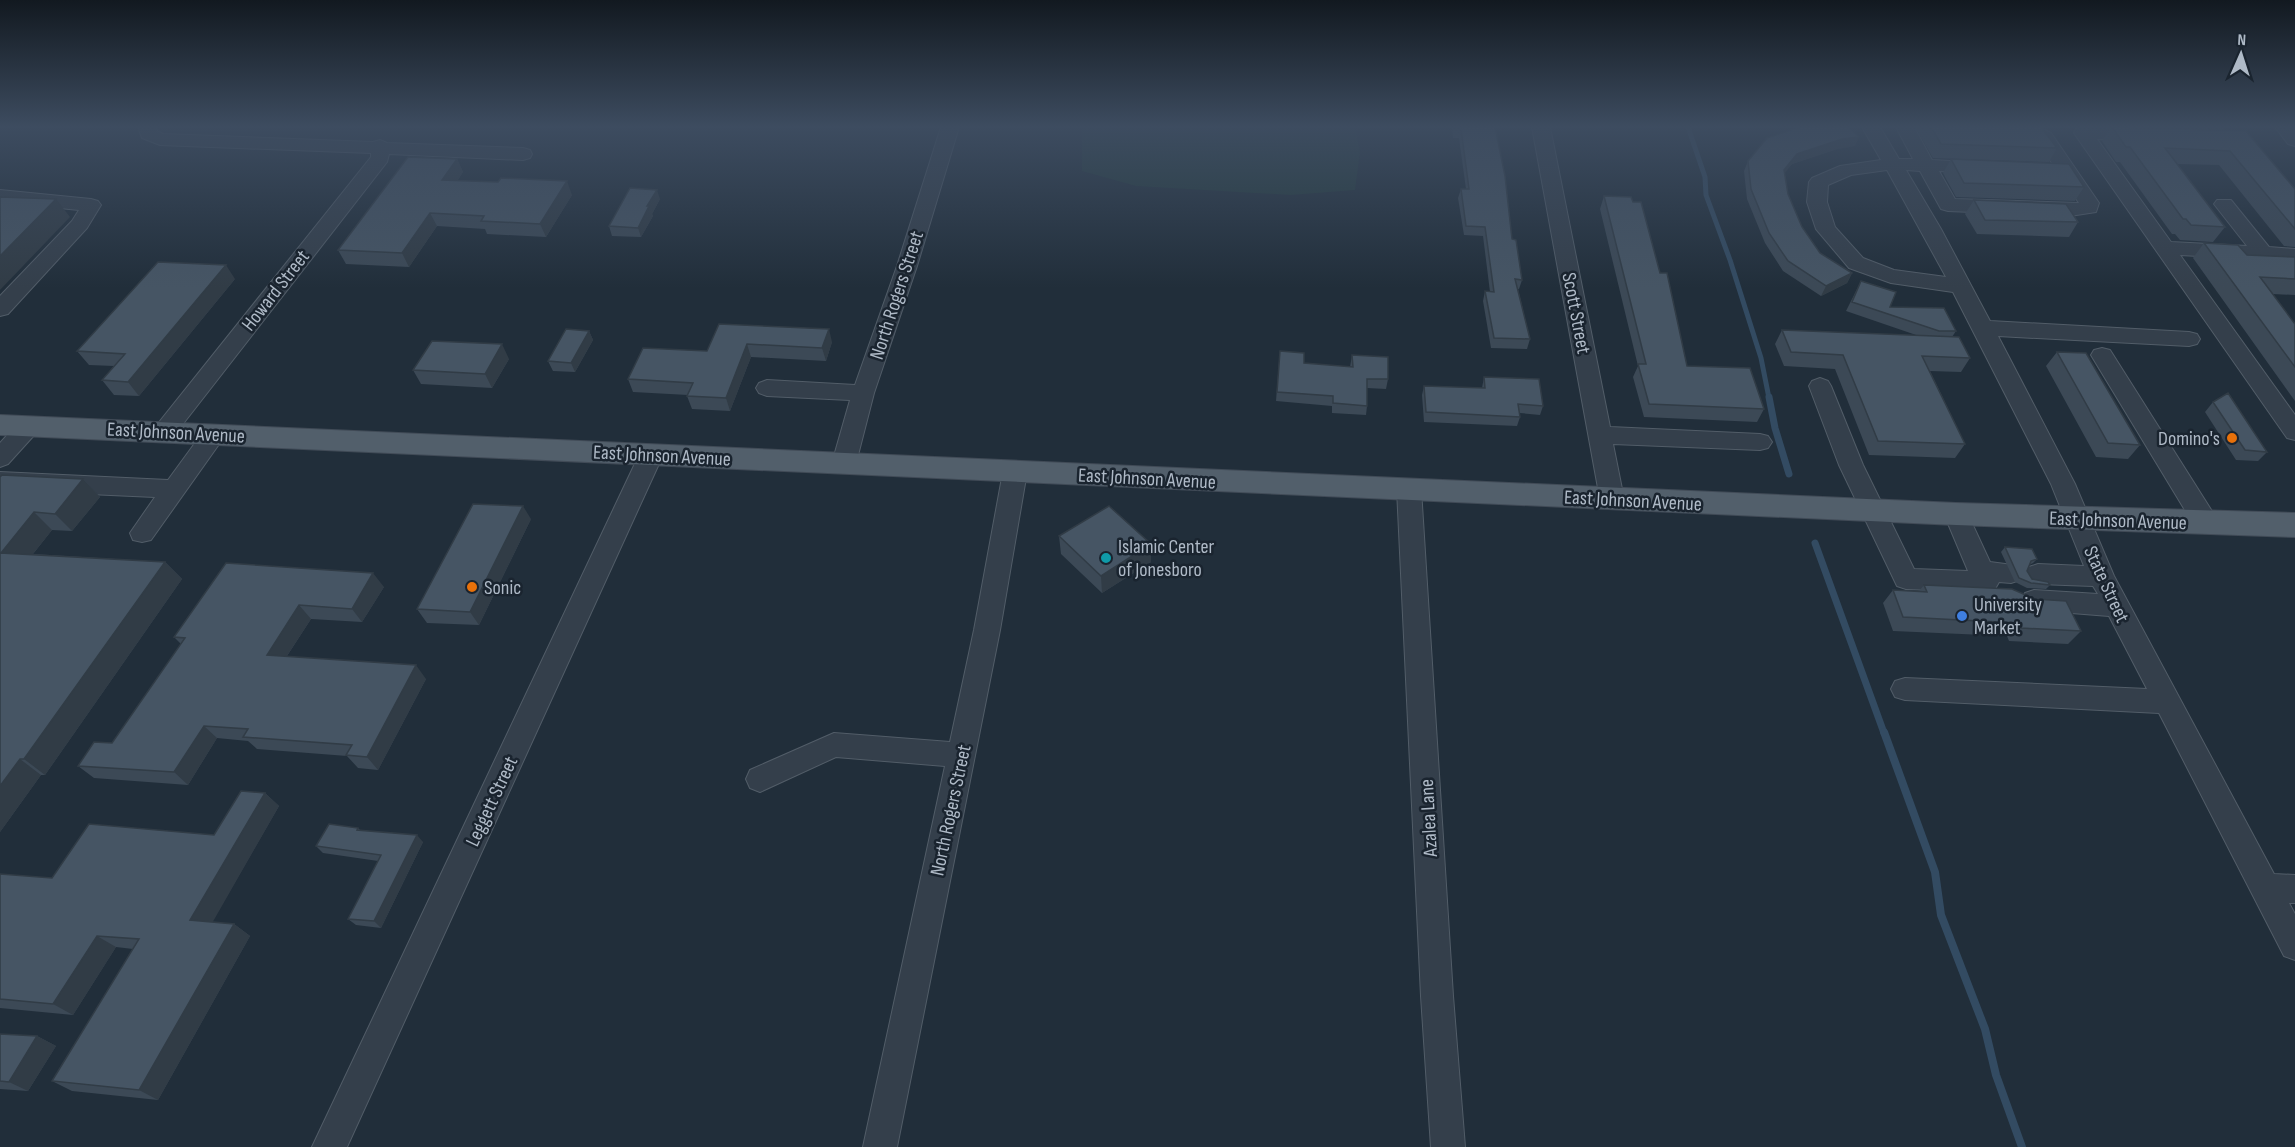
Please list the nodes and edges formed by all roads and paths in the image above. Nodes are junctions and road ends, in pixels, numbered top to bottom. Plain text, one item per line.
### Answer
1 (362, 181) edge
2 (933, 181) edge
3 (1551, 181) edge
4 (1822, 181) edge
5 (1903, 181) edge
6 (1935, 181) edge
7 (2074, 181) edge
8 (2116, 181) edge
9 (0, 196) edge
10 (2224, 204) dead end
11 (2164, 248) junction
12 (2263, 253) junction
13 (2295, 255) edge
14 (1960, 286) junction
15 (0, 309) edge
16 (1982, 328) junction
17 (2189, 339) dead end
18 (2102, 355) dead end
19 (1820, 386) dead end
20 (767, 388) dead end
21 (863, 393) junction
22 (0, 424) edge
23 (29, 426) junction
24 (164, 432) junction
25 (2295, 432) edge
26 (214, 434) junction
27 (1600, 435) junction
28 (1760, 442) dead end
29 (651, 454) junction
30 (0, 458) edge
31 (843, 463) junction
32 (1015, 472) junction
33 (0, 481) edge
34 (174, 489) junction
35 (1409, 489) junction
36 (1612, 499) junction
37 (1875, 510) junction
38 (1956, 514) junction
39 (2079, 519) junction
40 (2206, 523) junction
41 (2295, 525) edge
42 (142, 533) dead end
43 (2011, 573) edge
44 (2038, 574) dead end
45 (2067, 575) junction
46 (2101, 576) junction
47 (1984, 577) junction
48 (2081, 602) junction
49 (2116, 606) junction
50 (1905, 689) dead end
51 (2166, 702) junction
52 (961, 755) junction
53 (760, 779) dead end
54 (2265, 888) junction
55 (2295, 890) edge
56 (2295, 945) edge
57 (329, 1147) edge
58 (880, 1147) edge
59 (1448, 1147) edge

1 - 24 street, Howard Street
2 - 21 street, North Rogers Street
3 - 27 street, Scott Street
4 - 14 street
5 - 14 street, State Street
6 - 7 street
8 - 11 street
9 - 15 street
10 - 12 street
11 - 12 street
11 - 25 street
12 - 13 street
14 - 16 street, State Street
16 - 17 street
16 - 39 street, State Street
18 - 40 street
19 - 37 street
20 - 21 street
21 - 31 street, North Rogers Street
22 - 23 main road, East Johnson Avenue
23 - 24 main road, East Johnson Avenue
23 - 30 street
24 - 26 main road, East Johnson Avenue
26 - 29 main road, East Johnson Avenue
26 - 34 street
27 - 28 street
27 - 36 street, Scott Street
29 - 31 main road, East Johnson Avenue
29 - 57 street, Leggett Street
31 - 32 main road, East Johnson Avenue
32 - 35 main road, East Johnson Avenue
32 - 52 street, North Rogers Street
33 - 34 street
34 - 42 street
35 - 36 main road, East Johnson Avenue
35 - 59 street, Azalea Lane
36 - 37 main road, East Johnson Avenue
37 - 38 main road, East Johnson Avenue
37 - 47 street
38 - 39 main road, East Johnson Avenue
38 - 47 street
39 - 40 main road, East Johnson Avenue
39 - 46 street, State Street
40 - 41 main road, East Johnson Avenue
43 - 47 street
44 - 45 street
45 - 46 street
45 - 48 street
46 - 49 street, State Street
47 - 48 street
48 - 49 street
49 - 51 street, State Street
50 - 51 street
51 - 54 street, State Street
52 - 53 street
52 - 58 street, North Rogers Street
54 - 55 street
54 - 56 street, State Street

